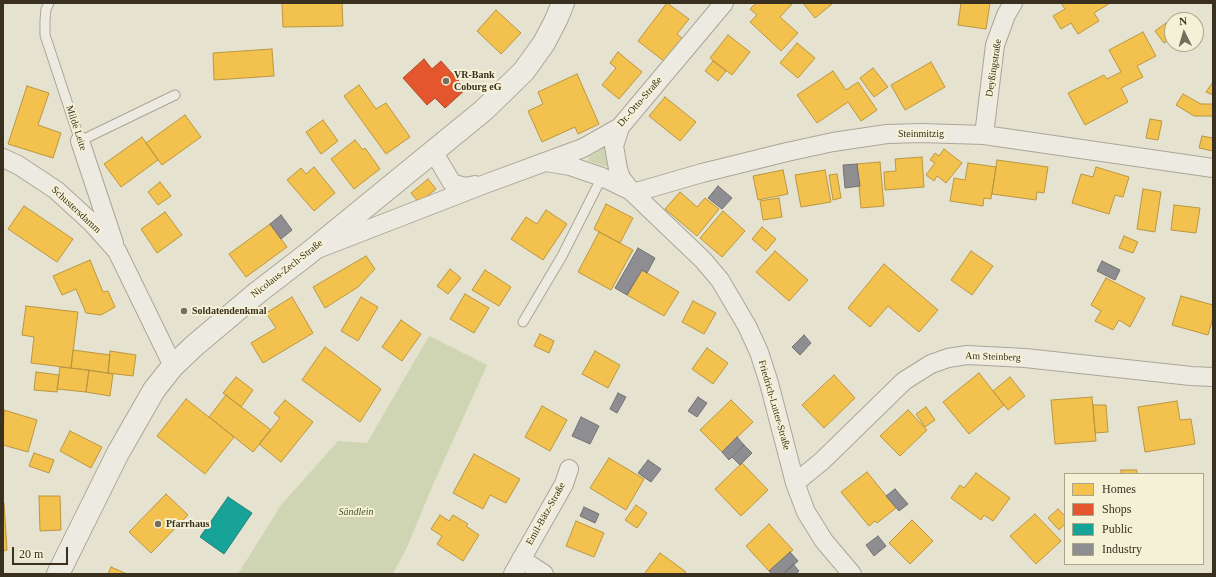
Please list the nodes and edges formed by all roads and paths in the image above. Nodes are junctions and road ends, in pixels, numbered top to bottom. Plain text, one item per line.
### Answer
1 (49, 3) edge
2 (563, 3) edge
3 (724, 3) edge
4 (1013, 3) edge
5 (174, 95) dead end
6 (620, 127) junction
7 (984, 135) junction
8 (80, 141) junction
9 (433, 151) junction
10 (3, 158) edge
11 (545, 162) junction
12 (1213, 168) edge
13 (602, 177) junction
14 (485, 184) junction
15 (633, 193) junction
16 (117, 251) junction
17 (309, 253) junction
18 (523, 322) dead end
19 (173, 366) junction
20 (1213, 377) edge
21 (569, 469) dead end
22 (796, 483) junction
23 (517, 566) edge
24 (58, 574) edge
25 (544, 574) edge
26 (852, 574) edge

1 - 8 lane, Milde Leite
2 - 9 street, Nicolaus-Zech-Straße
3 - 6 street, Dr.-Otto-Straße
4 - 7 street, Deyßingstraße
5 - 8 lane
6 - 11 street, Dr.-Otto-Straße
6 - 15 street, Friedrich-Lutter-Straße
7 - 12 street, Steinmitzig
7 - 15 street, Steinmitzig
8 - 16 street, Milde Leite
9 - 14 street, Dr.-Otto-Straße
9 - 17 street, Nicolaus-Zech-Straße
10 - 16 street, Schustersdamm
11 - 13 street, Friedrich-Lutter-Straße
11 - 14 street, Dr.-Otto-Straße
13 - 15 street, Friedrich-Lutter-Straße
13 - 18 lane
14 - 17 street, Dr.-Otto-Straße
15 - 22 street, Friedrich-Lutter-Straße
16 - 19 street, Schustersdamm
17 - 19 street, Nicolaus-Zech-Straße
19 - 24 street, Nicolaus-Zech-Straße
20 - 22 street, Am Steinberg
21 - 23 street, Emil-Bätz-Straße
22 - 26 street, Friedrich-Lutter-Straße
23 - 25 street, Emil-Bätz-Straße

